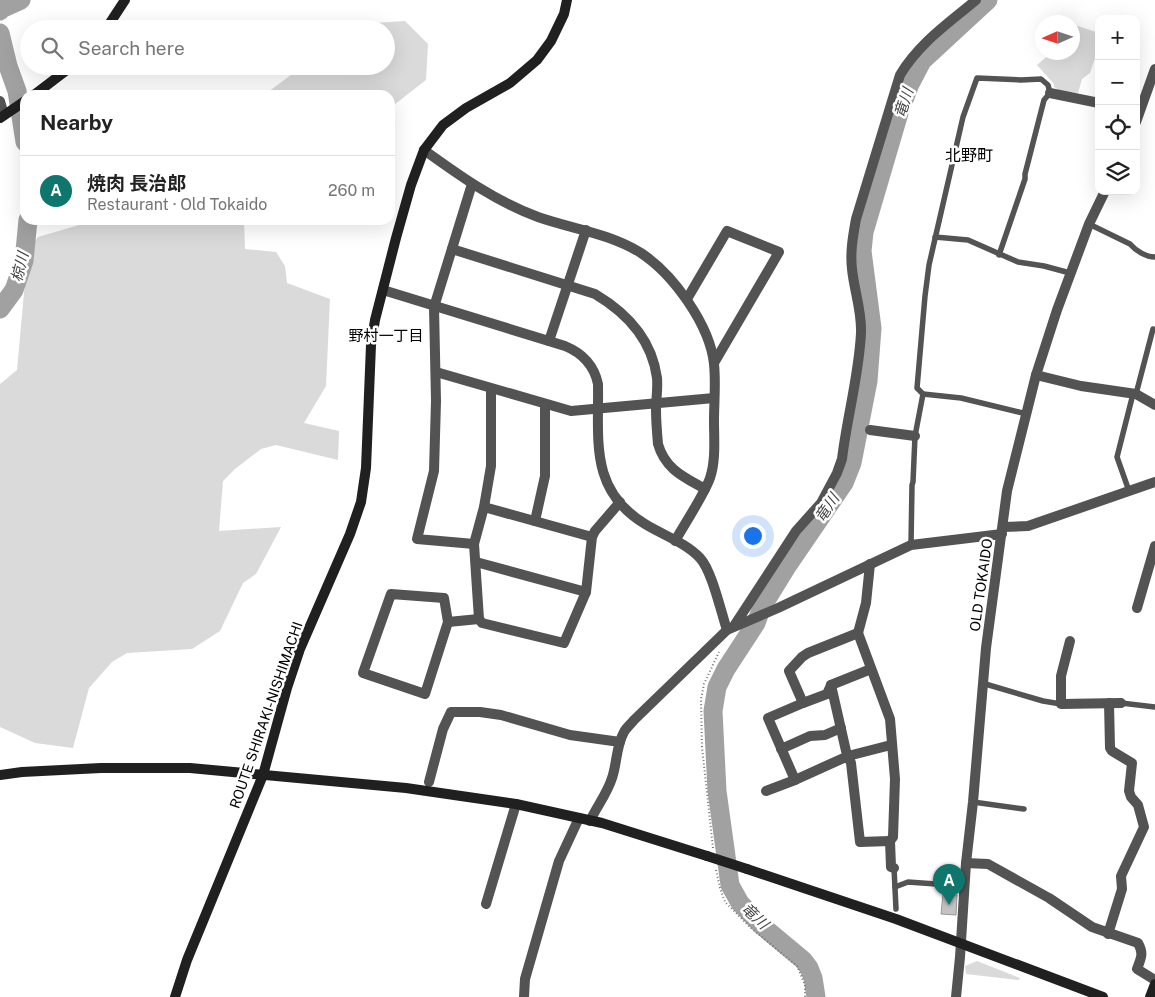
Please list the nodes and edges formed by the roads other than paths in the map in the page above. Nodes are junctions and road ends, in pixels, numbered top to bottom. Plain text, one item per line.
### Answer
1 (124, 0) edge
2 (568, 0) edge
3 (976, 0) edge
4 (112, 20) edge
5 (1155, 69) edge
6 (60, 75) edge
7 (41, 90) edge
8 (1050, 93) junction
9 (0, 101) edge
10 (1095, 102) edge
11 (20, 104) edge
12 (1140, 108) edge
13 (4, 115) edge
14 (424, 150) junction
15 (472, 184) junction
16 (1102, 195) edge
17 (1089, 224) junction
18 (586, 230) junction
19 (935, 236) junction
20 (452, 249) junction
21 (1000, 255) junction
22 (1155, 257) edge
23 (1070, 273) junction
24 (568, 285) junction
25 (383, 290) junction
26 (687, 299) junction
27 (434, 306) junction
28 (1154, 329) dead end
29 (549, 341) junction
30 (714, 363) junction
31 (436, 372) junction
32 (1036, 374) junction
33 (492, 389) junction
34 (923, 394) junction
35 (1135, 394) junction
36 (714, 398) junction
37 (657, 402) junction
38 (545, 405) junction
39 (1155, 406) edge
40 (598, 408) junction
41 (1027, 414) junction
42 (870, 430) dead end
43 (916, 436) junction
44 (1155, 482) edge
45 (704, 489) junction
46 (1129, 491) junction
47 (620, 502) junction
48 (484, 507) junction
49 (535, 522) junction
50 (1003, 531) junction
51 (592, 537) junction
52 (675, 540) junction
53 (474, 544) junction
54 (911, 545) junction
55 (1155, 546) edge
56 (476, 562) junction
57 (870, 564) junction
58 (586, 592) junction
59 (1137, 608) dead end
60 (478, 620) junction
61 (448, 622) junction
62 (735, 626) junction
63 (858, 632) junction
64 (1070, 641) dead end
65 (871, 668) junction
66 (982, 684) junction
67 (831, 685) junction
68 (803, 703) junction
69 (1110, 703) junction
70 (1121, 703) joint
71 (1060, 704) junction
72 (1155, 707) edge
73 (841, 728) junction
74 (620, 742) junction
75 (891, 745) junction
76 (781, 749) junction
77 (848, 756) junction
78 (0, 775) edge
79 (264, 775) junction
80 (795, 780) junction
81 (429, 782) dead end
82 (766, 792) dead end
83 (973, 802) junction
84 (516, 804) junction
85 (1024, 809) dead end
86 (585, 820) junction
87 (890, 841) junction
88 (966, 863) junction
89 (894, 868) joint
90 (964, 886) junction
91 (895, 887) junction
92 (486, 904) dead end
93 (896, 909) dead end
94 (1108, 934) junction
95 (961, 944) junction
96 (1155, 982) edge
97 (176, 997) edge
98 (524, 997) edge
99 (956, 997) edge
100 (1103, 997) edge
101 (1150, 997) edge

1 - 4 street
2 - 14 street, ROUTE SHIRAKI-NISHIMACHI
3 - 62 street
5 - 12 street
6 - 7 street
8 - 10 street
8 - 19 lane
8 - 21 lane
9 - 13 street
11 - 13 street
14 - 15 street
14 - 25 street, ROUTE SHIRAKI-NISHIMACHI
15 - 18 street
15 - 20 street
16 - 17 street, OLD TOKAIDO
17 - 22 lane
17 - 23 street, OLD TOKAIDO
18 - 24 street
18 - 26 street
19 - 21 lane
19 - 34 lane
20 - 24 street
20 - 27 street
21 - 23 lane
23 - 32 street, OLD TOKAIDO
24 - 29 street
24 - 37 street
25 - 27 street
25 - 79 street, ROUTE SHIRAKI-NISHIMACHI
26 - 30 street
26 - 30 street
27 - 29 street
27 - 31 street
28 - 35 lane
29 - 40 street
30 - 36 street
31 - 33 street
31 - 53 street
32 - 35 street
32 - 41 street, OLD TOKAIDO
33 - 38 street
33 - 48 street
34 - 41 lane
34 - 43 lane
35 - 39 street
35 - 46 lane
36 - 37 street
36 - 45 street
37 - 40 street
37 - 45 street
38 - 40 street
38 - 49 street
40 - 47 street
41 - 50 street, OLD TOKAIDO
42 - 43 street
43 - 54 lane
44 - 46 street
45 - 52 street
46 - 50 street
47 - 51 street
47 - 52 street
48 - 49 street
48 - 53 street
49 - 51 street
50 - 54 street
50 - 66 street, OLD TOKAIDO
51 - 58 street
52 - 62 street
53 - 56 street
54 - 57 street
55 - 59 street
56 - 58 street
56 - 60 street
57 - 62 street
57 - 63 street
58 - 60 street
60 - 61 street
61 - 61 street
62 - 74 street
63 - 65 street
63 - 68 street
64 - 71 street
65 - 67 street
65 - 75 street
66 - 71 lane
66 - 83 street, OLD TOKAIDO
67 - 68 street
67 - 73 street
68 - 76 street
69 - 70 street
69 - 71 street
69 - 94 street
70 - 72 lane
73 - 76 street
73 - 77 street
74 - 81 street
74 - 86 street
75 - 77 street
75 - 87 street
76 - 80 street
77 - 80 street
77 - 87 street
78 - 79 street
79 - 84 street
79 - 97 street, ROUTE SHIRAKI-NISHIMACHI
80 - 82 street
83 - 85 lane
83 - 88 street, OLD TOKAIDO
84 - 86 street
84 - 92 street
86 - 95 street, bridge
86 - 98 street
87 - 89 street
88 - 90 street, OLD TOKAIDO
88 - 94 street
89 - 91 lane
90 - 91 lane
90 - 95 street, OLD TOKAIDO
91 - 93 lane
94 - 96 street
95 - 99 street, OLD TOKAIDO
95 - 100 street
96 - 101 street

